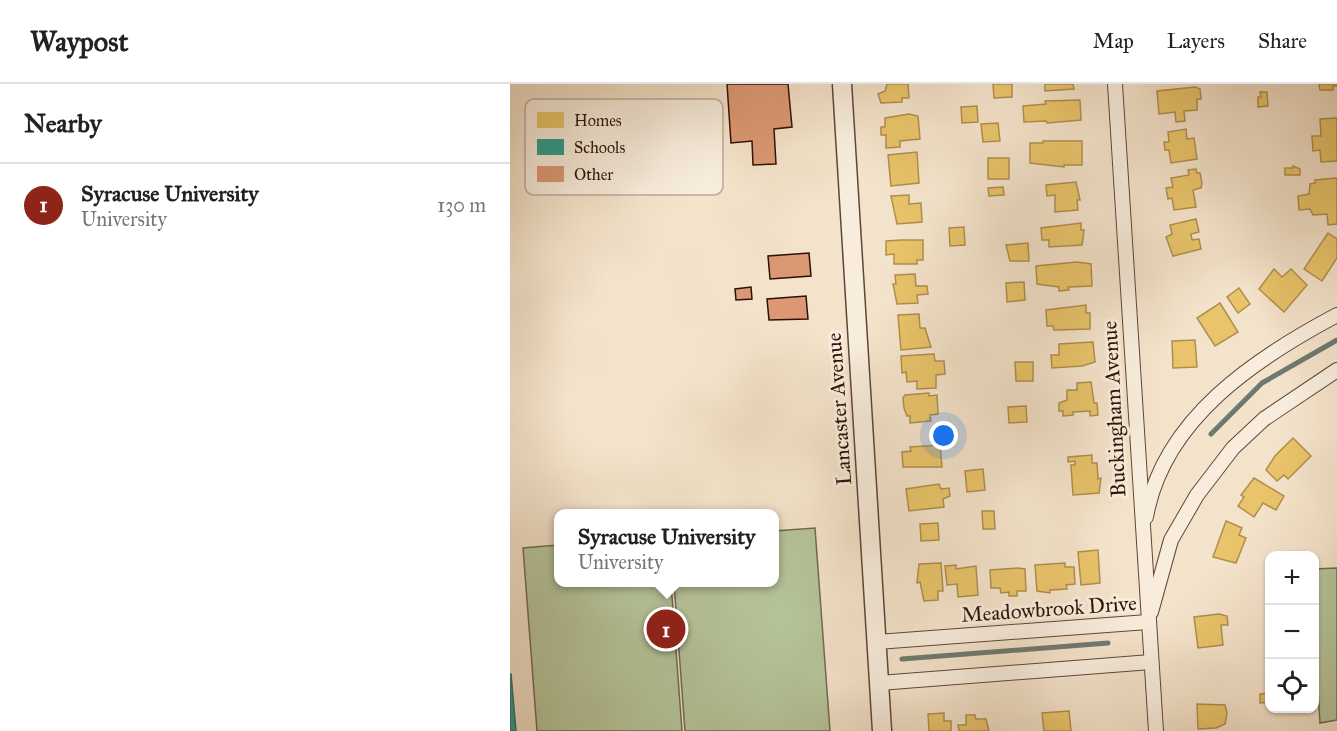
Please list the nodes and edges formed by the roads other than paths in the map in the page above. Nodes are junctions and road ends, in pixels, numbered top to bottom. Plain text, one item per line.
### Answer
1 (842, 84) edge
2 (1115, 84) edge
3 (1337, 315) edge
4 (1337, 370) edge
5 (1143, 540) junction
6 (1149, 622) junction
7 (877, 642) junction
8 (1151, 662) junction
9 (879, 683) junction
10 (882, 731) edge
11 (1156, 731) edge

1 - 7 street, Lancaster Avenue
2 - 5 street, Buckingham Avenue
3 - 5 street
4 - 6 street, Meadowbrook Drive
5 - 6 street, Buckingham Avenue
6 - 7 street, Meadowbrook Drive
6 - 8 street, Buckingham Avenue
7 - 9 street, Lancaster Avenue
8 - 9 street
8 - 11 street, Buckingham Avenue
9 - 10 street, Lancaster Avenue

